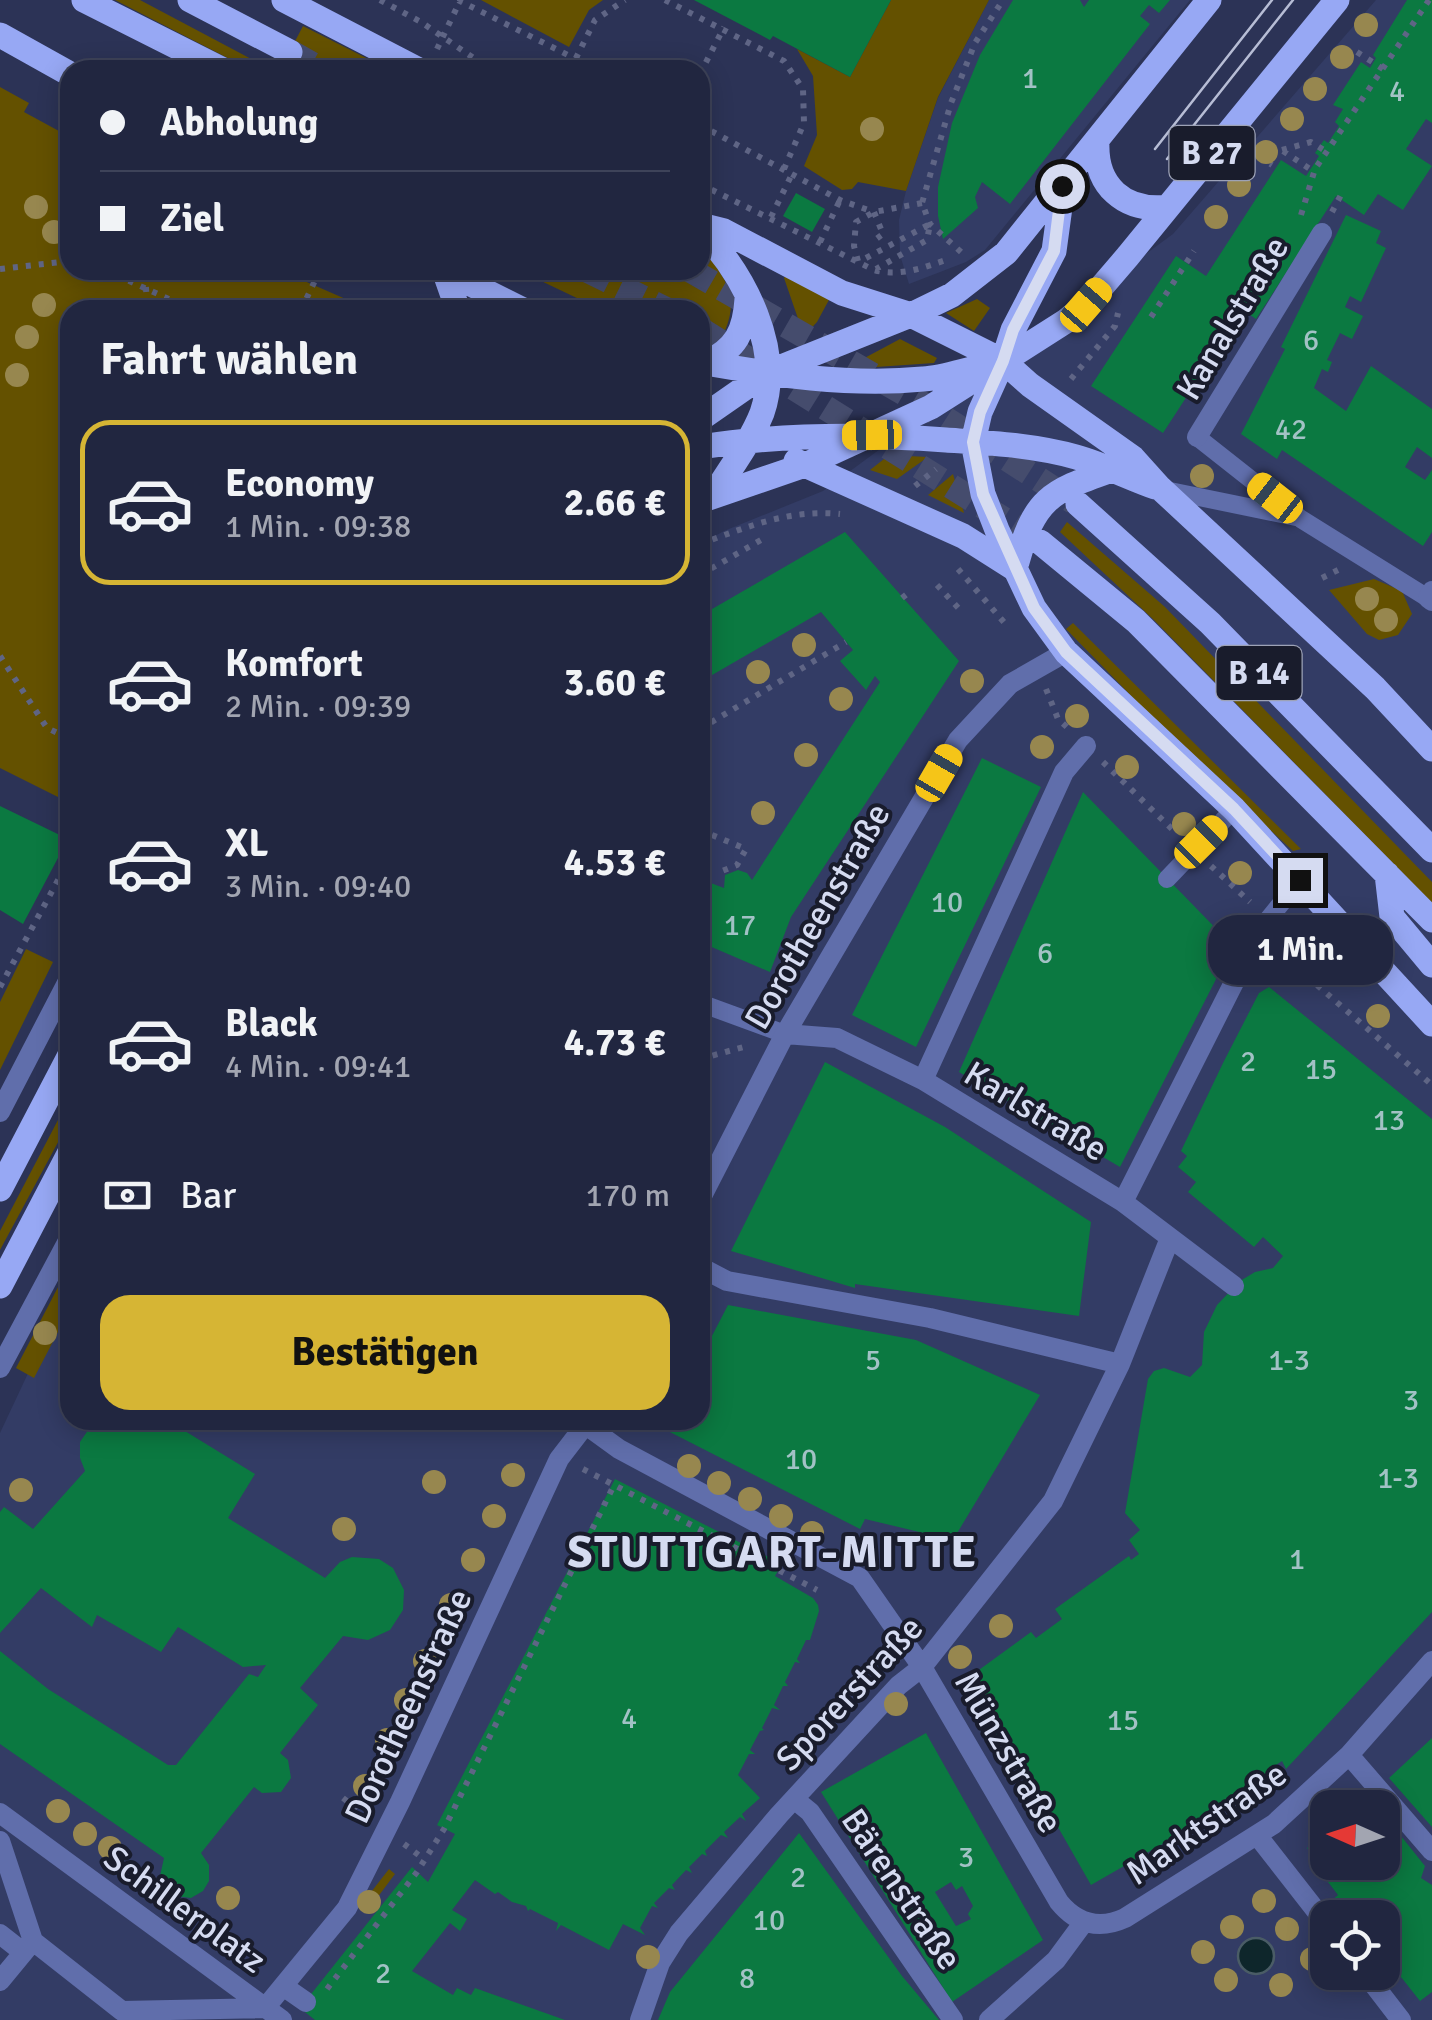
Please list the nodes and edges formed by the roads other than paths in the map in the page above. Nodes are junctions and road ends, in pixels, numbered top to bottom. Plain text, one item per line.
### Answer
1 (84, 0) edge
2 (190, 0) edge
3 (284, 0) edge
4 (1209, 0) edge
5 (1338, 0) edge
6 (0, 34) edge
7 (290, 52) tunnel mouth
8 (203, 60) edge
9 (400, 60) edge
10 (60, 68) edge
11 (1098, 142) junction
12 (1062, 186) junction
13 (1168, 207) junction
14 (710, 229) edge
15 (1322, 232) dead end
16 (710, 240) edge
17 (463, 280) edge
18 (747, 299) junction
19 (503, 300) edge
20 (910, 315) junction
21 (710, 359) edge
22 (1003, 361) junction
23 (710, 364) edge
24 (766, 373) junction
25 (710, 410) edge
26 (710, 419) edge
27 (872, 435) junction
28 (1197, 437) joint
29 (748, 439) junction
30 (973, 442) junction
31 (710, 445) edge
32 (805, 465) junction
33 (1110, 471) junction
34 (1160, 488) junction
35 (710, 494) edge
36 (710, 496) edge
37 (1078, 504) tunnel mouth
38 (1301, 518) junction
39 (1040, 542) tunnel mouth
40 (1016, 569) junction
41 (1431, 596) edge
42 (1066, 652) junction
43 (1086, 746) road end
44 (1432, 749) edge
45 (1234, 809) junction
46 (1432, 850) edge
47 (1386, 874) junction
48 (1167, 879) dead end
49 (1300, 880) junction
50 (1432, 920) edge
51 (1262, 927) joint
52 (1432, 965) edge
53 (60, 996) edge
54 (710, 1007) edge
55 (1432, 1024) edge
56 (784, 1034) junction
57 (60, 1074) edge
58 (924, 1080) junction
59 (0, 1112) edge
60 (60, 1171) edge
61 (710, 1180) edge
62 (0, 1189) edge
63 (1123, 1202) junction
64 (1170, 1238) junction
65 (60, 1256) edge
66 (710, 1273) edge
67 (0, 1286) edge
68 (1234, 1286) dead end
69 (1120, 1364) junction
70 (0, 1368) edge
71 (579, 1430) edge
72 (595, 1430) edge
73 (1432, 1661) edge
74 (922, 1667) junction
75 (1349, 1756) junction
76 (794, 1799) junction
77 (0, 1813) edge
78 (1258, 1835) junction
79 (0, 1841) edge
80 (1432, 1851) edge
81 (1310, 1903) edge
82 (1084, 1922) junction
83 (0, 1934) edge
84 (28, 1947) junction
85 (0, 1981) edge
86 (283, 1986) junction
87 (1378, 1990) edge
88 (305, 2012) edge
89 (273, 2014) edge
90 (118, 2016) edge
91 (640, 2020) edge
92 (953, 2020) edge
93 (989, 2020) edge
94 (1400, 2020) edge

1 - 8 main road
2 - 7 main road
3 - 9 main road
4 - 11 main road, B 27
5 - 13 main road, B 27
6 - 10 main road
11 - 12 main road, B 27
11 - 13 main road, B 27
12 - 20 main road, B 27
12 - 22 main road
13 - 22 main road, B 27
14 - 20 main road, B 14
15 - 28 street, Kanalstraße
16 - 18 main road, B 14
17 - 19 main road
18 - 21 main road
18 - 24 main road, B 14
20 - 22 main road, B 14
20 - 24 main road, B 27
22 - 24 main road, B 27
22 - 27 main road, B 27
22 - 30 main road
22 - 34 main road, B 14
23 - 24 main road, B 27
24 - 25 main road, B 27
24 - 29 main road, B 14
26 - 29 main road
27 - 29 main road, B 27
27 - 30 main road, B 27
27 - 32 main road, B 27
28 - 38 lane
29 - 31 main road, B 27
29 - 32 main road
29 - 35 main road, B 14
30 - 33 main road, B 27
30 - 40 main road
32 - 36 main road, B 27
32 - 40 main road
33 - 34 main road, B 27
33 - 40 main road
34 - 38 lane
34 - 44 main road, B 14
37 - 46 main road, B 14
38 - 41 lane
39 - 47 main road, B 14
40 - 42 main road
42 - 45 main road
42 - 56 street, Dorotheenstraße
43 - 58 street
45 - 48 lane
45 - 49 main road
47 - 50 main road, B 14
47 - 52 main road
49 - 51 lane
49 - 55 main road
51 - 63 street
53 - 59 street
54 - 56 lane
56 - 58 street, Karlstraße
56 - 61 street, Dorotheenstraße
57 - 62 main road
58 - 63 street, Karlstraße
60 - 67 main road
63 - 64 street, Karlstraße
64 - 68 street, Karlstraße
64 - 69 street, Sporerstraße
65 - 70 street
66 - 69 street
69 - 74 street, Sporerstraße
71 - 86 street, Dorotheenstraße
72 - 74 street, Münzstraße
73 - 75 street, Marktstraße
74 - 76 street, Sporerstraße
74 - 82 street, Münzstraße
75 - 78 street, Marktstraße
75 - 80 street
76 - 91 street, Sporerstraße
76 - 92 street, Bärenstraße
77 - 89 street, Schillerplatz
78 - 81 street
78 - 82 street, Marktstraße
79 - 84 street
82 - 93 street
83 - 84 street, Schillerplatz
84 - 85 street
84 - 90 street, Schillerplatz
86 - 88 street, Schillerplatz
86 - 89 street, Dorotheenstraße
87 - 94 street
89 - 90 street, Schillerplatz

